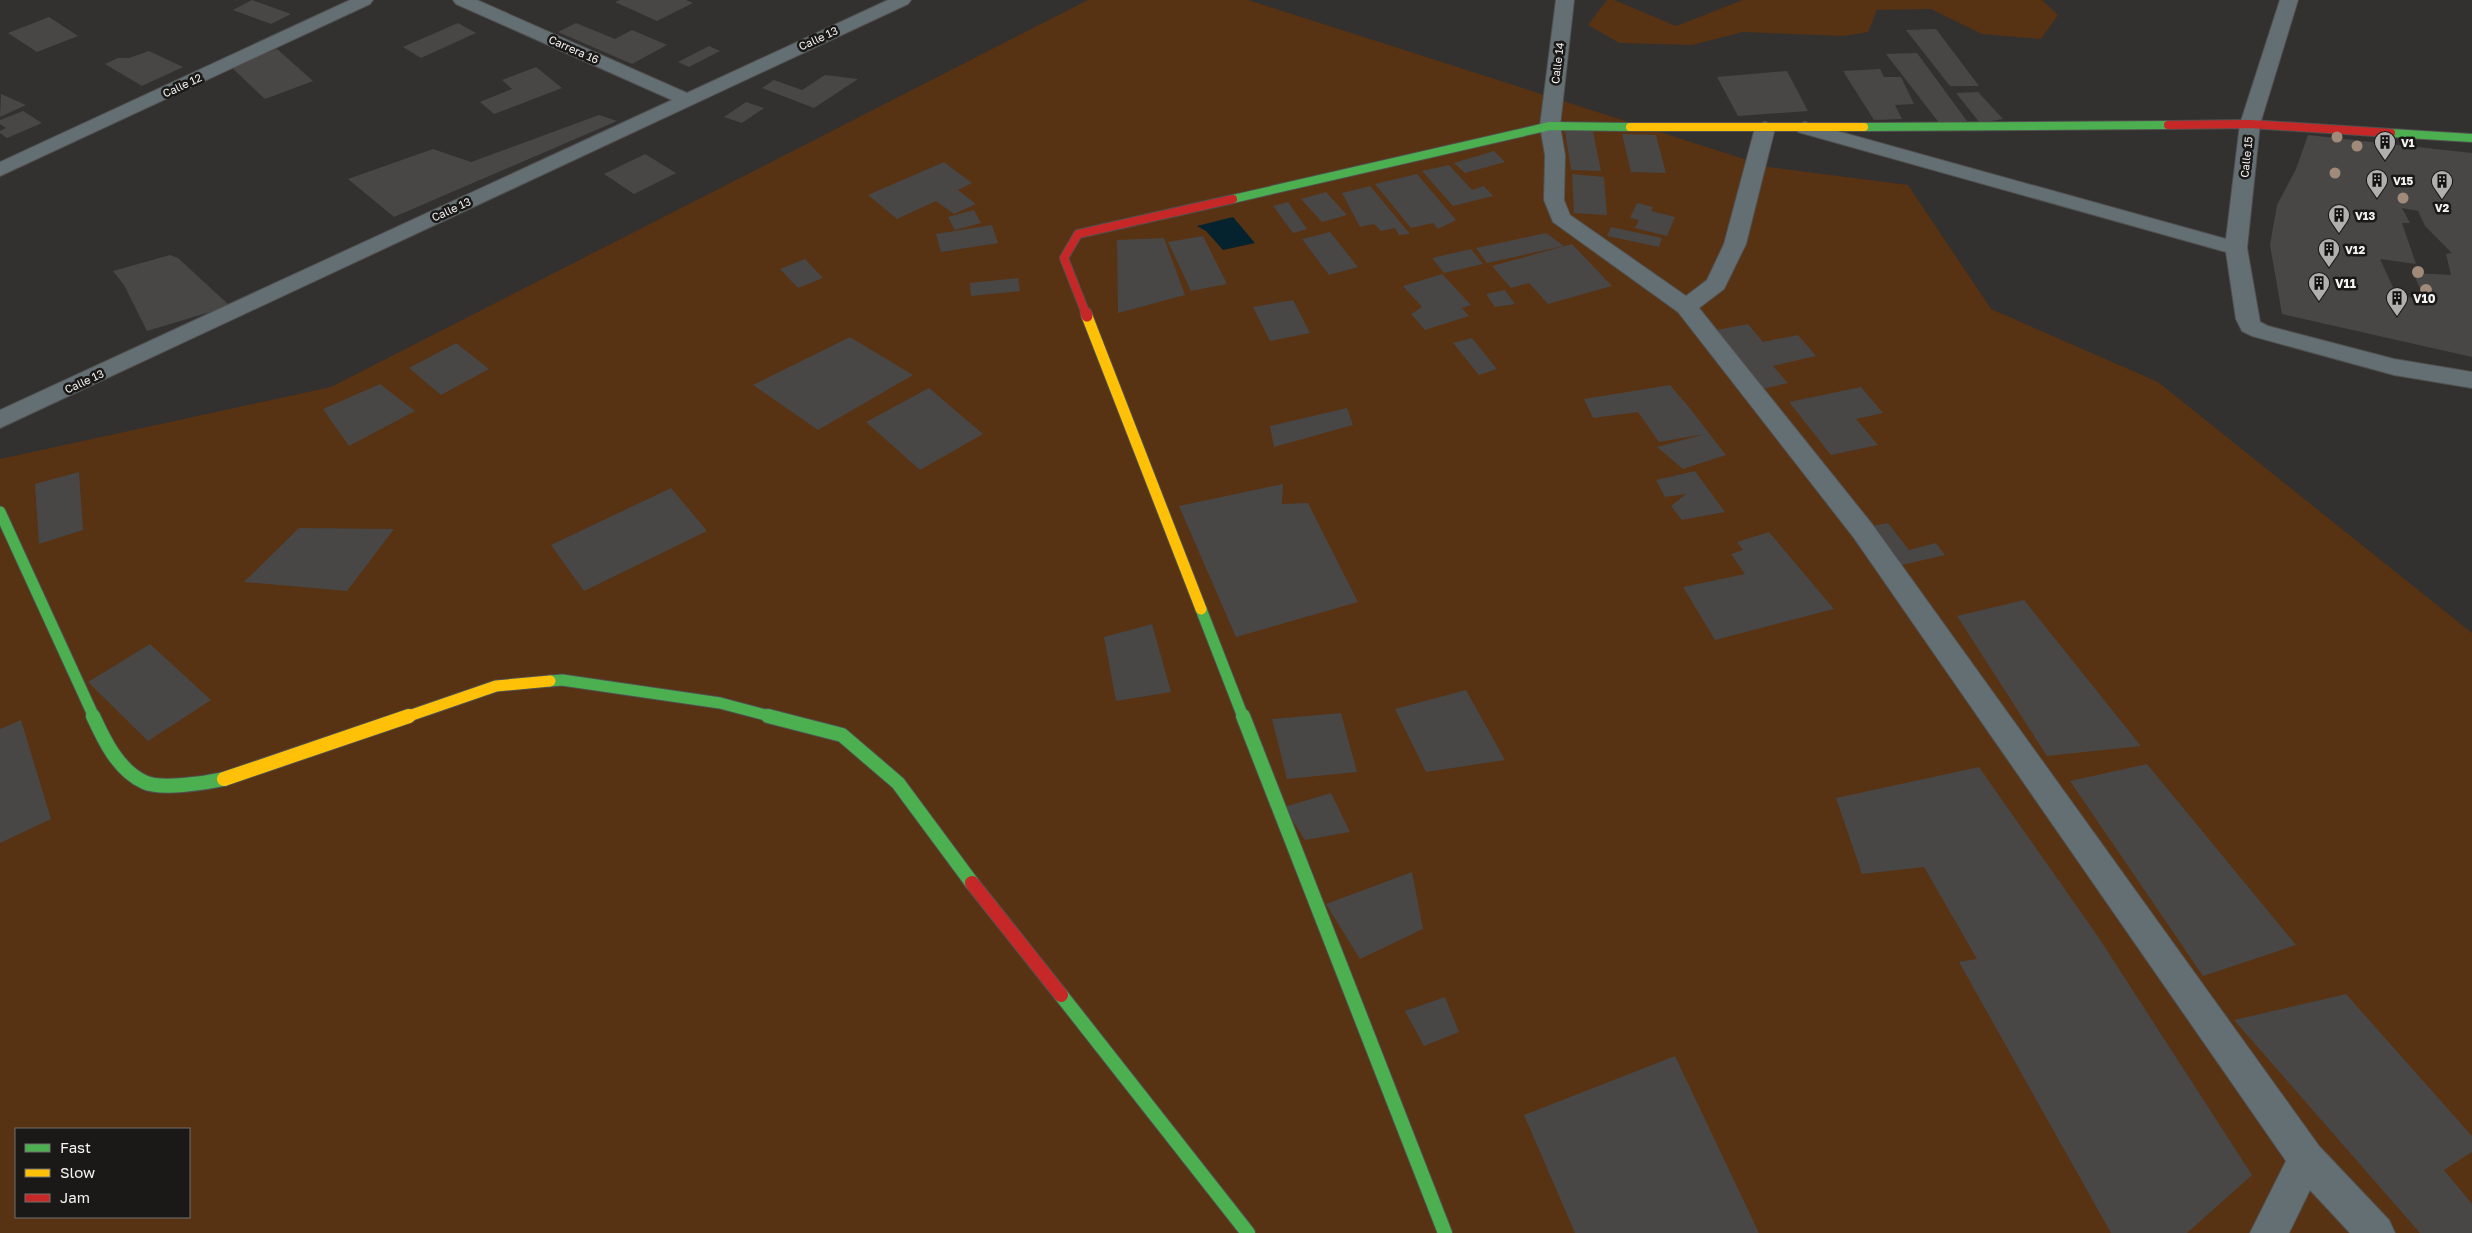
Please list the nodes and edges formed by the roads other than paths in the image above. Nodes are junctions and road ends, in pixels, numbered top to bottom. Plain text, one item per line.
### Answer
1 (364, 0) edge
2 (462, 0) edge
3 (902, 0) edge
4 (1565, 0) edge
5 (2289, 0) edge
6 (686, 99) junction
7 (2250, 124) junction
8 (1550, 126) junction
9 (1765, 128) junction
10 (1806, 128) junction
11 (2472, 138) edge
12 (0, 170) edge
13 (2236, 248) junction
14 (1686, 307) junction
15 (2472, 380) edge
16 (0, 420) edge
17 (0, 512) edge
18 (2306, 1159) junction
19 (1248, 1233) edge
20 (1445, 1233) edge
21 (2269, 1233) edge
22 (2376, 1233) edge

1 - 12 street, Calle 12
2 - 6 street, Carrera 16
3 - 6 street, Calle 13
4 - 8 street, Calle 14
5 - 7 street, Calle 15
6 - 16 street, Calle 13
7 - 10 street
7 - 11 street
7 - 13 street, Calle 15
8 - 9 street
8 - 14 street, Calle 14
8 - 20 street
9 - 10 street
9 - 14 street
10 - 13 street
13 - 15 street, Calle 15
14 - 18 street, Calle 14
17 - 19 street
18 - 21 street
18 - 22 street, Calle 14

